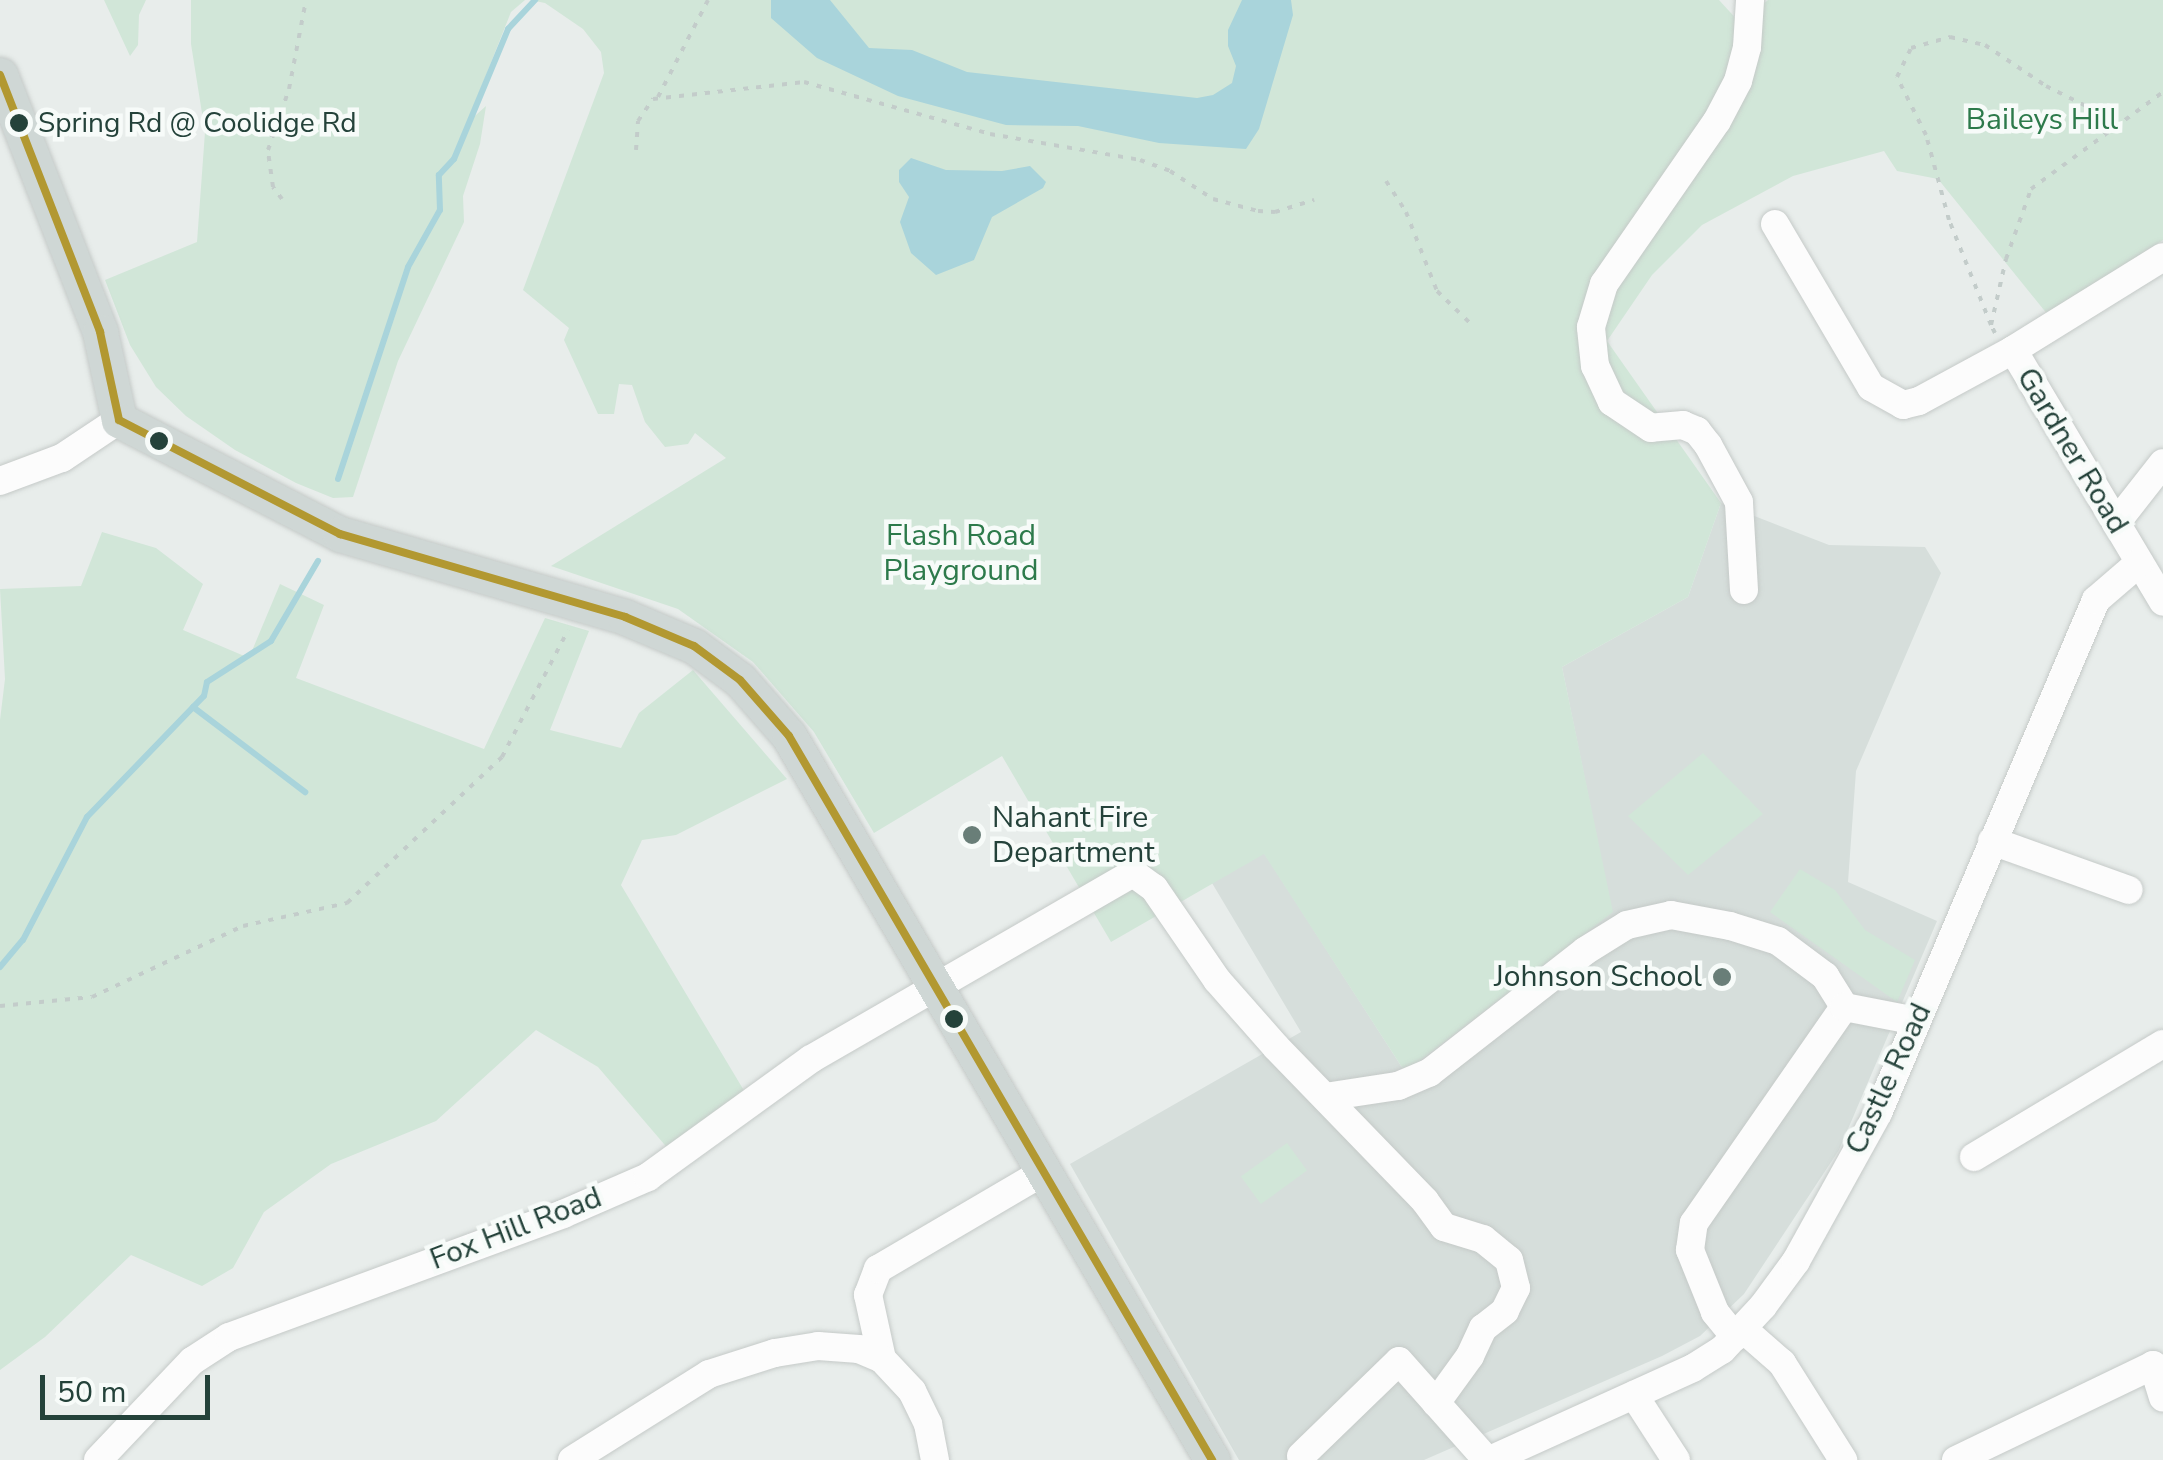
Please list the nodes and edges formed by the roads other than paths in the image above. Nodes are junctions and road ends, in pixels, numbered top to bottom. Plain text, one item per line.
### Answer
1 (1750, 0) edge
2 (2, 83) edge
3 (1775, 224) dead end
4 (2163, 258) edge
5 (2010, 352) junction
6 (119, 420) junction
7 (2163, 462) edge
8 (0, 481) edge
9 (2116, 523) junction
10 (2139, 563) junction
11 (1744, 590) dead end
12 (2163, 602) edge
13 (1992, 841) junction
14 (2129, 890) dead end
15 (936, 987) junction
16 (1844, 1006) junction
17 (1916, 1021) junction
18 (2163, 1044) edge
19 (1325, 1097) junction
20 (1974, 1157) dead end
21 (1045, 1172) junction
22 (1739, 1333) junction
23 (882, 1359) junction
24 (1634, 1394) junction
25 (2163, 1398) edge
26 (1436, 1402) junction
27 (1535, 1451) edge
28 (1301, 1456) dead end
29 (98, 1460) edge
30 (572, 1460) edge
31 (935, 1460) edge
32 (1212, 1460) edge
33 (1488, 1460) edge
34 (1676, 1460) edge
35 (1843, 1460) edge
36 (1956, 1460) edge

1 - 11 street
2 - 6 main road
3 - 5 street
4 - 5 street
5 - 9 street, Gardner Road
6 - 8 street
6 - 15 main road
7 - 9 street
9 - 10 street, Gardner Road
10 - 12 street, Gardner Road
10 - 13 street, Castle Road
13 - 14 street
13 - 17 street, Castle Road
15 - 19 street, Fox Hill Road
15 - 21 main road
15 - 29 street, Fox Hill Road
16 - 17 street
16 - 19 street
16 - 22 street
17 - 22 street, Castle Road
18 - 20 street
19 - 26 street
21 - 23 street
21 - 32 main road
22 - 24 street, Castle Road
22 - 35 street
23 - 30 street
23 - 31 street
24 - 27 street, Castle Road
24 - 34 street
25 - 36 street
26 - 28 street
26 - 33 street
27 - 33 street, Castle Road

